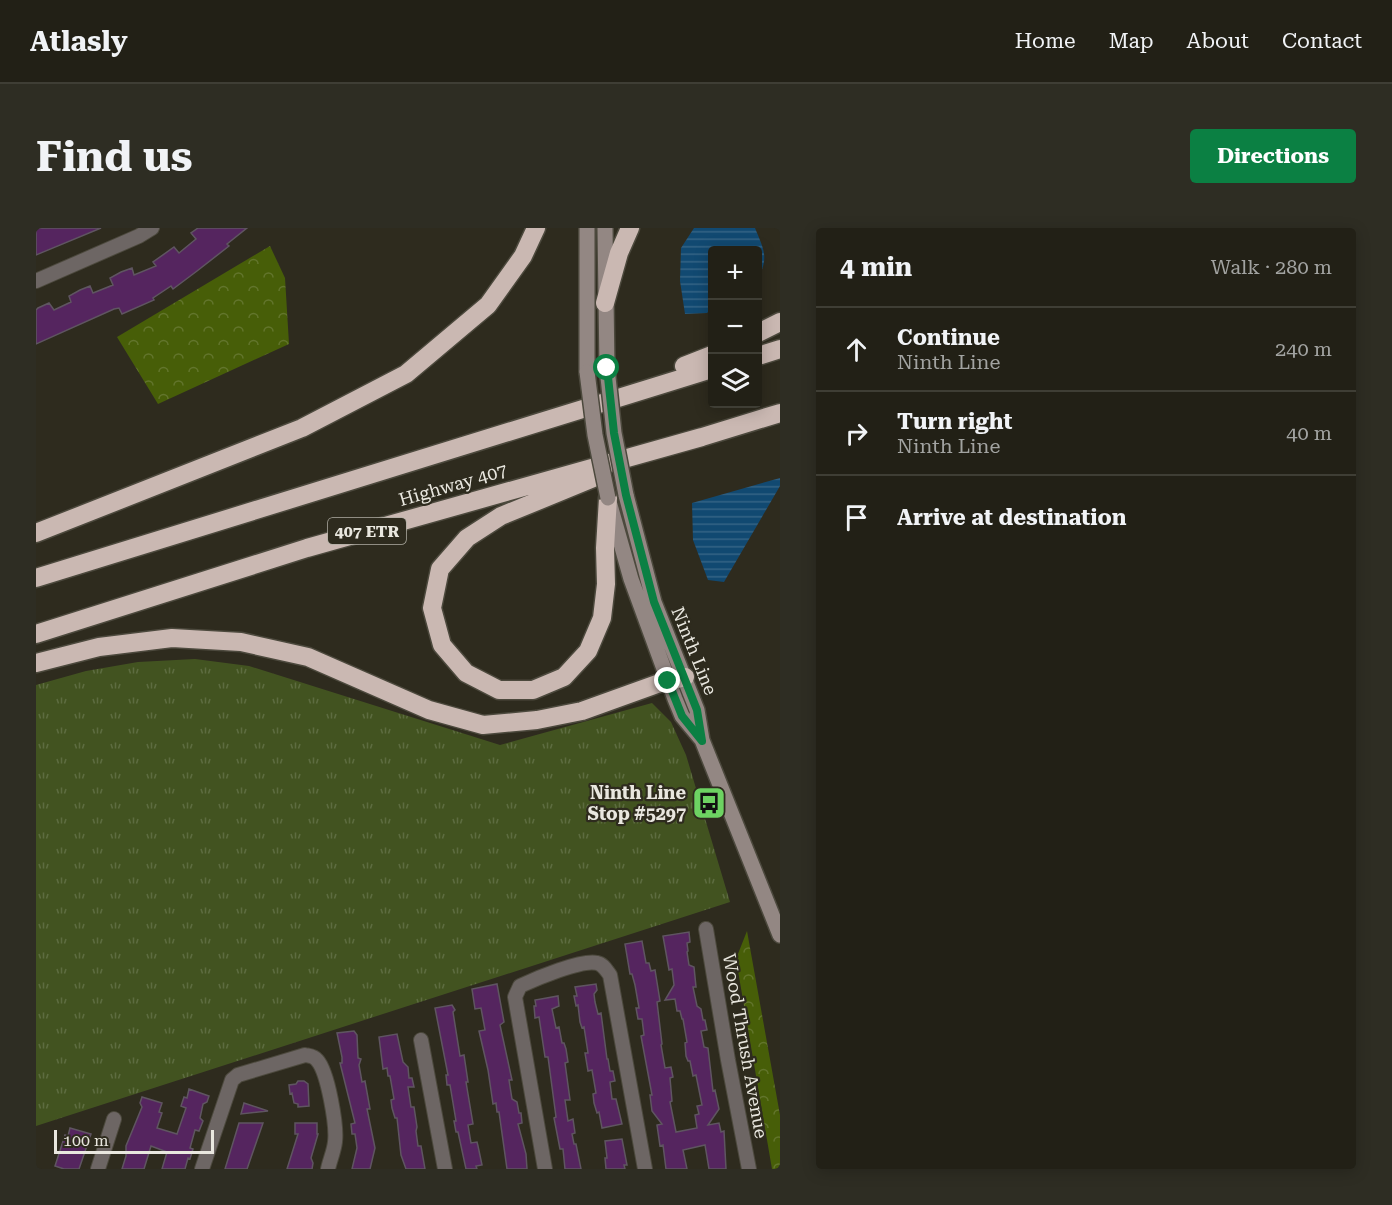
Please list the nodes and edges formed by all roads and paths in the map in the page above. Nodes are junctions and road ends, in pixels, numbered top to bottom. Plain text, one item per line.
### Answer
1 (152, 228) edge
2 (536, 228) edge
3 (587, 228) edge
4 (605, 228) edge
5 (630, 228) edge
6 (36, 280) edge
7 (606, 303) junction
8 (780, 322) edge
9 (762, 331) edge
10 (780, 350) edge
11 (762, 355) edge
12 (708, 357) edge
13 (708, 370) edge
14 (572, 412) junction
15 (780, 413) edge
16 (702, 437) junction
17 (617, 496) junction
18 (36, 533) edge
19 (36, 578) edge
20 (36, 634) edge
21 (36, 663) edge
22 (676, 679) junction
23 (706, 929) dead end
24 (780, 935) edge
25 (421, 1040) dead end
26 (114, 1119) dead end
27 (98, 1169) edge
28 (202, 1169) edge
29 (328, 1169) edge
30 (445, 1169) edge
31 (544, 1169) edge
32 (645, 1169) edge
33 (749, 1169) edge

1 - 6 street
2 - 18 highway
3 - 17 main road, Ninth Line, bridge
4 - 7 main road, Ninth Line
5 - 7 highway
7 - 17 main road, Ninth Line, bridge
8 - 9 highway
10 - 11 highway
12 - 14 highway
13 - 14 highway, Highway 407
14 - 19 highway, Highway 407
15 - 16 highway, Highway 407 / 407 ETR
16 - 17 highway
16 - 20 highway, Highway 407 / 407 ETR
17 - 22 main road, Ninth Line
21 - 22 highway
22 - 24 main road, Ninth Line
23 - 33 street, Wood Thrush Avenue
25 - 30 street
26 - 27 street
28 - 29 street
31 - 32 street

